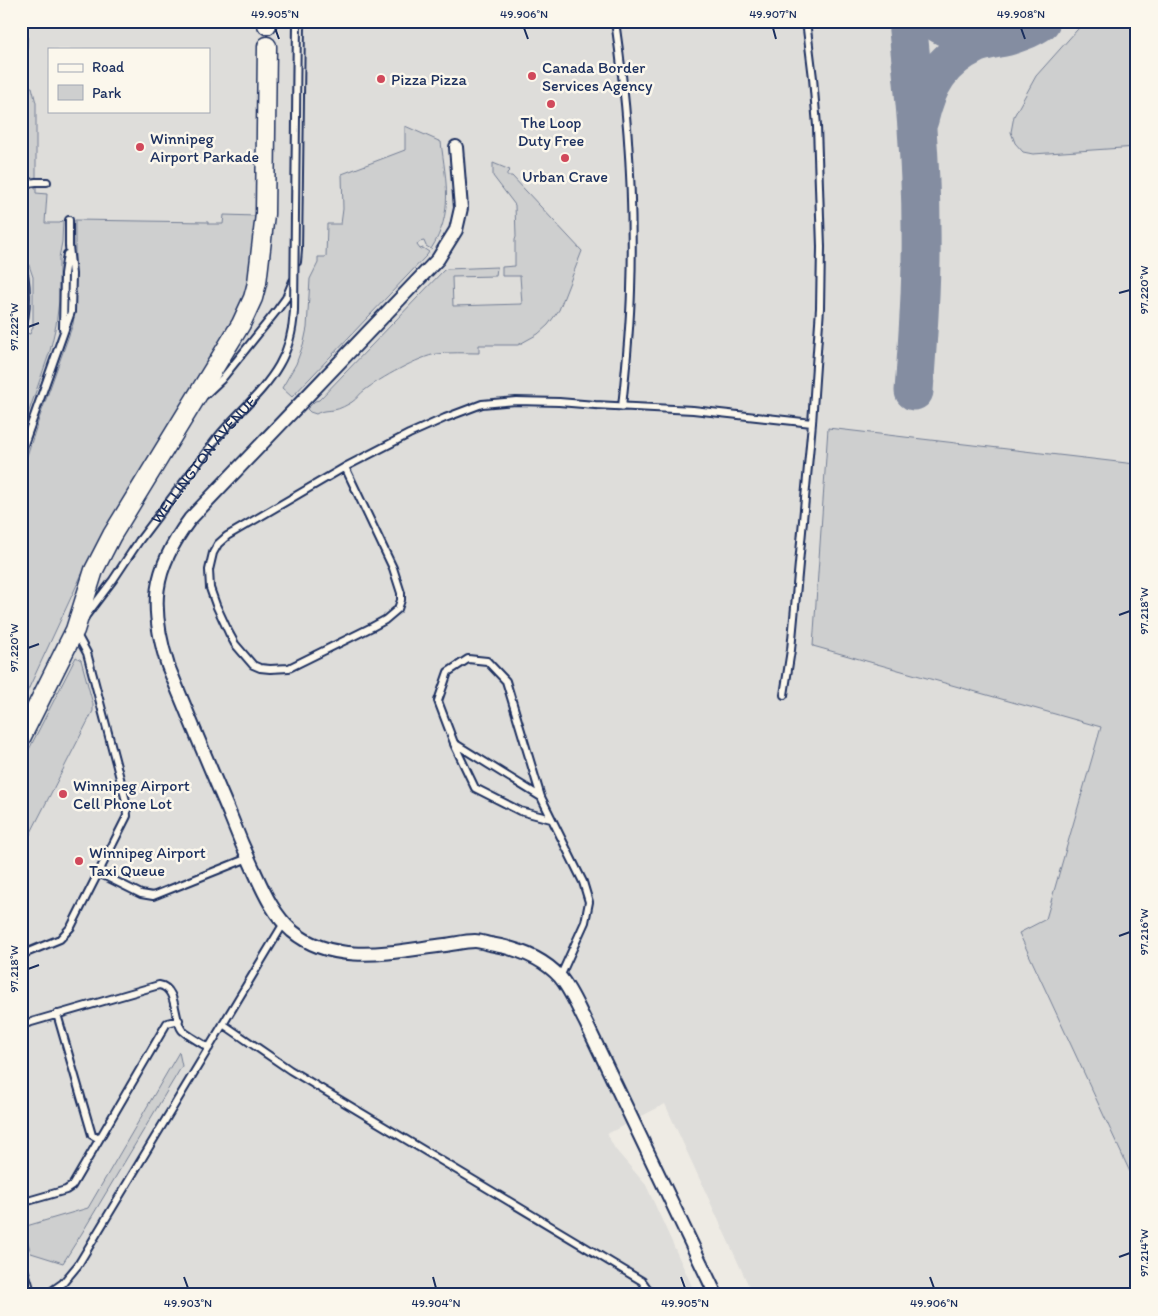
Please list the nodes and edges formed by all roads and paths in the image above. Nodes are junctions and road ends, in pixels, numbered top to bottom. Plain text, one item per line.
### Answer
1 (23, 21) edge
2 (299, 21) edge
3 (615, 21) edge
4 (806, 21) edge
5 (267, 46) dead end
6 (21, 93) edge
7 (456, 146) dead end
8 (47, 182) dead end
9 (21, 184) edge
10 (69, 220) dead end
11 (21, 262) edge
12 (21, 330) edge
13 (622, 407) junction
14 (183, 417) junction
15 (812, 423) junction
16 (21, 453) edge
17 (345, 467) junction
18 (75, 630) junction
19 (784, 695) dead end
20 (21, 738) edge
21 (454, 744) junction
22 (541, 797) junction
23 (551, 819) junction
24 (248, 858) junction
25 (99, 874) junction
26 (284, 923) junction
27 (21, 955) edge
28 (560, 977) junction
29 (57, 1014) junction
30 (179, 1020) junction
31 (224, 1024) junction
32 (21, 1025) edge
33 (209, 1048) junction
34 (99, 1139) junction
35 (21, 1204) edge
36 (21, 1259) edge
37 (32, 1295) edge
38 (46, 1295) edge
39 (652, 1295) edge
40 (716, 1295) edge

1 - 6 lane
2 - 14 lane, WELLINGTON AVENUE
2 - 18 lane, WELLINGTON AVENUE, bridge
3 - 13 lane
4 - 15 lane
5 - 14 main road, WELLINGTON AVENUE
7 - 24 street
8 - 9 lane
10 - 16 lane
11 - 12 lane
13 - 15 lane
13 - 17 lane
14 - 18 main road, WELLINGTON AVENUE
15 - 19 lane
17 - 17 lane
18 - 20 main road, WELLINGTON AVENUE
18 - 25 lane
21 - 22 lane
21 - 22 lane
21 - 23 lane
22 - 23 lane
23 - 28 lane
24 - 25 lane
24 - 26 street
25 - 27 lane
26 - 28 street
26 - 31 lane
28 - 40 street
29 - 30 lane
29 - 32 lane
29 - 34 lane
30 - 33 lane
30 - 34 lane
31 - 33 lane
31 - 39 lane
33 - 38 lane
34 - 35 lane
36 - 37 lane

